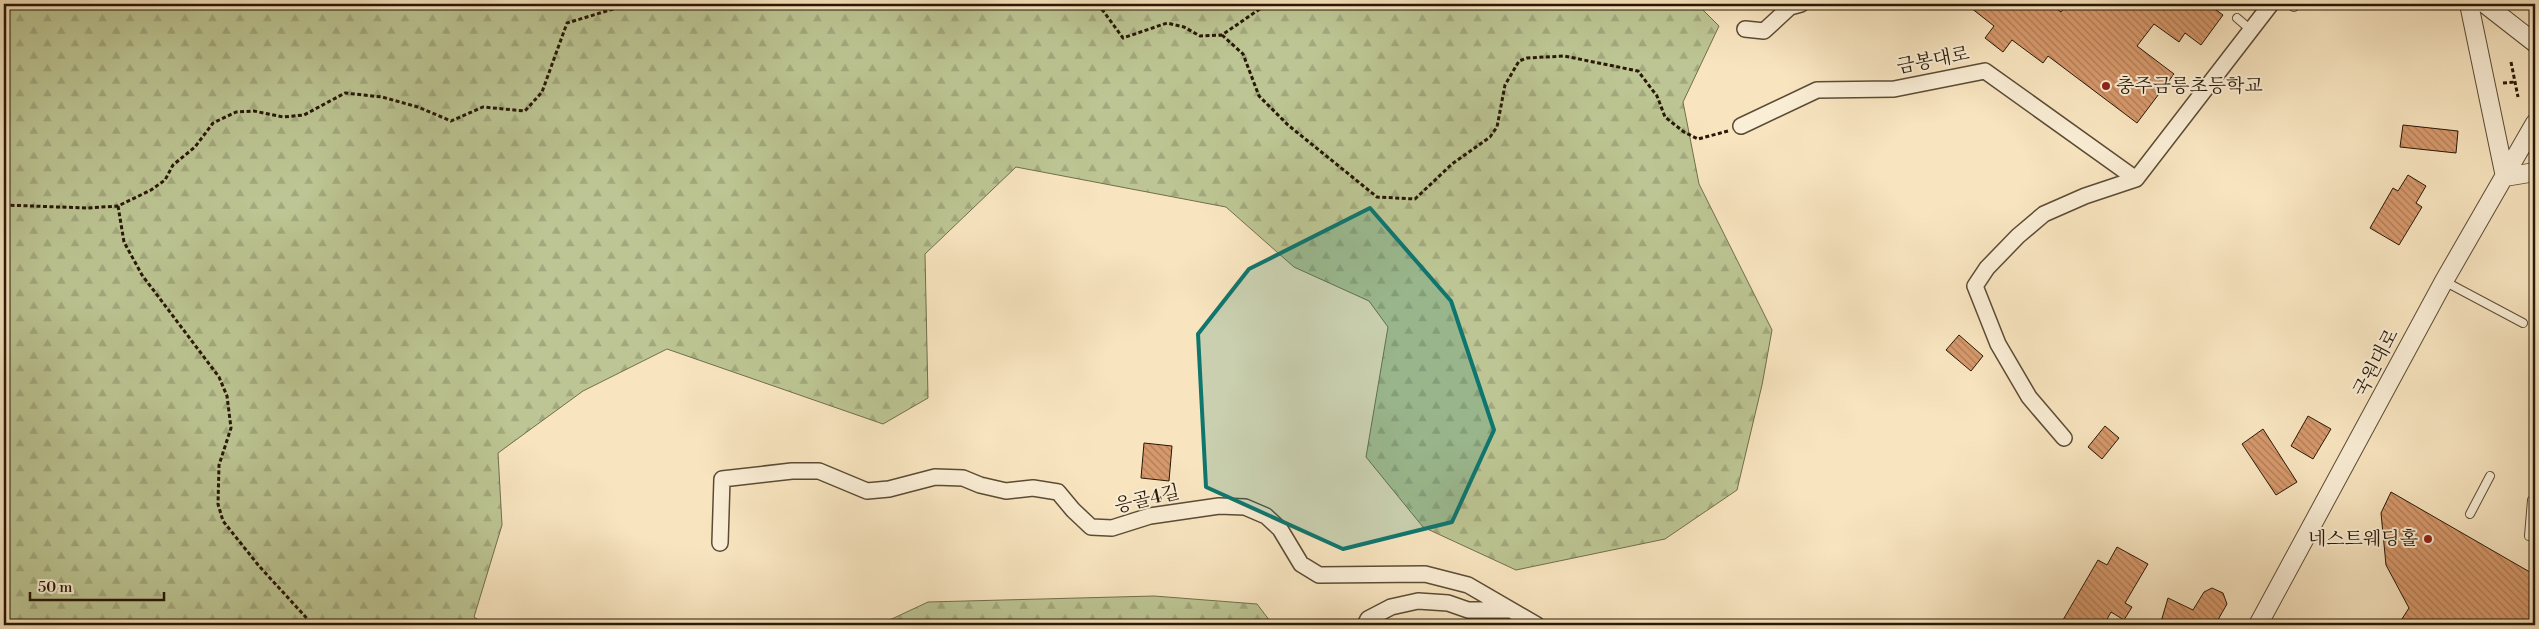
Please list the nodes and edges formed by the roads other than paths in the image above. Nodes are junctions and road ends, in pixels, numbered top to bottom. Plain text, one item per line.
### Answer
1 (1801, 4) edge
2 (2271, 4) edge
3 (2469, 4) edge
4 (2485, 4) edge
5 (2237, 18) dead end
6 (1745, 28) dead end
7 (2251, 30) junction
8 (2535, 43) edge
9 (2535, 123) edge
10 (1741, 126) road end
11 (2535, 172) edge
12 (2505, 177) junction
13 (2136, 180) junction
14 (2444, 281) junction
15 (2523, 323) dead end
16 (2064, 438) dead end
17 (2490, 476) dead end
18 (2532, 500) dead end
19 (2470, 514) dead end
20 (2530, 536) dead end
21 (720, 543) dead end
22 (1510, 610) junction
23 (1365, 625) edge
24 (1537, 625) edge
25 (2258, 625) edge

1 - 6 street
2 - 7 street
3 - 12 street
4 - 8 street
5 - 7 lane
7 - 13 street
9 - 12 street, 국원대로
10 - 13 street, 금봉대로
11 - 12 street
12 - 14 street, 국원대로
13 - 16 street
14 - 15 lane
14 - 25 street, 국원대로
17 - 19 lane
18 - 20 lane
21 - 22 street, 응골4길
22 - 23 street, 응골4길
22 - 24 street, 응골4길

